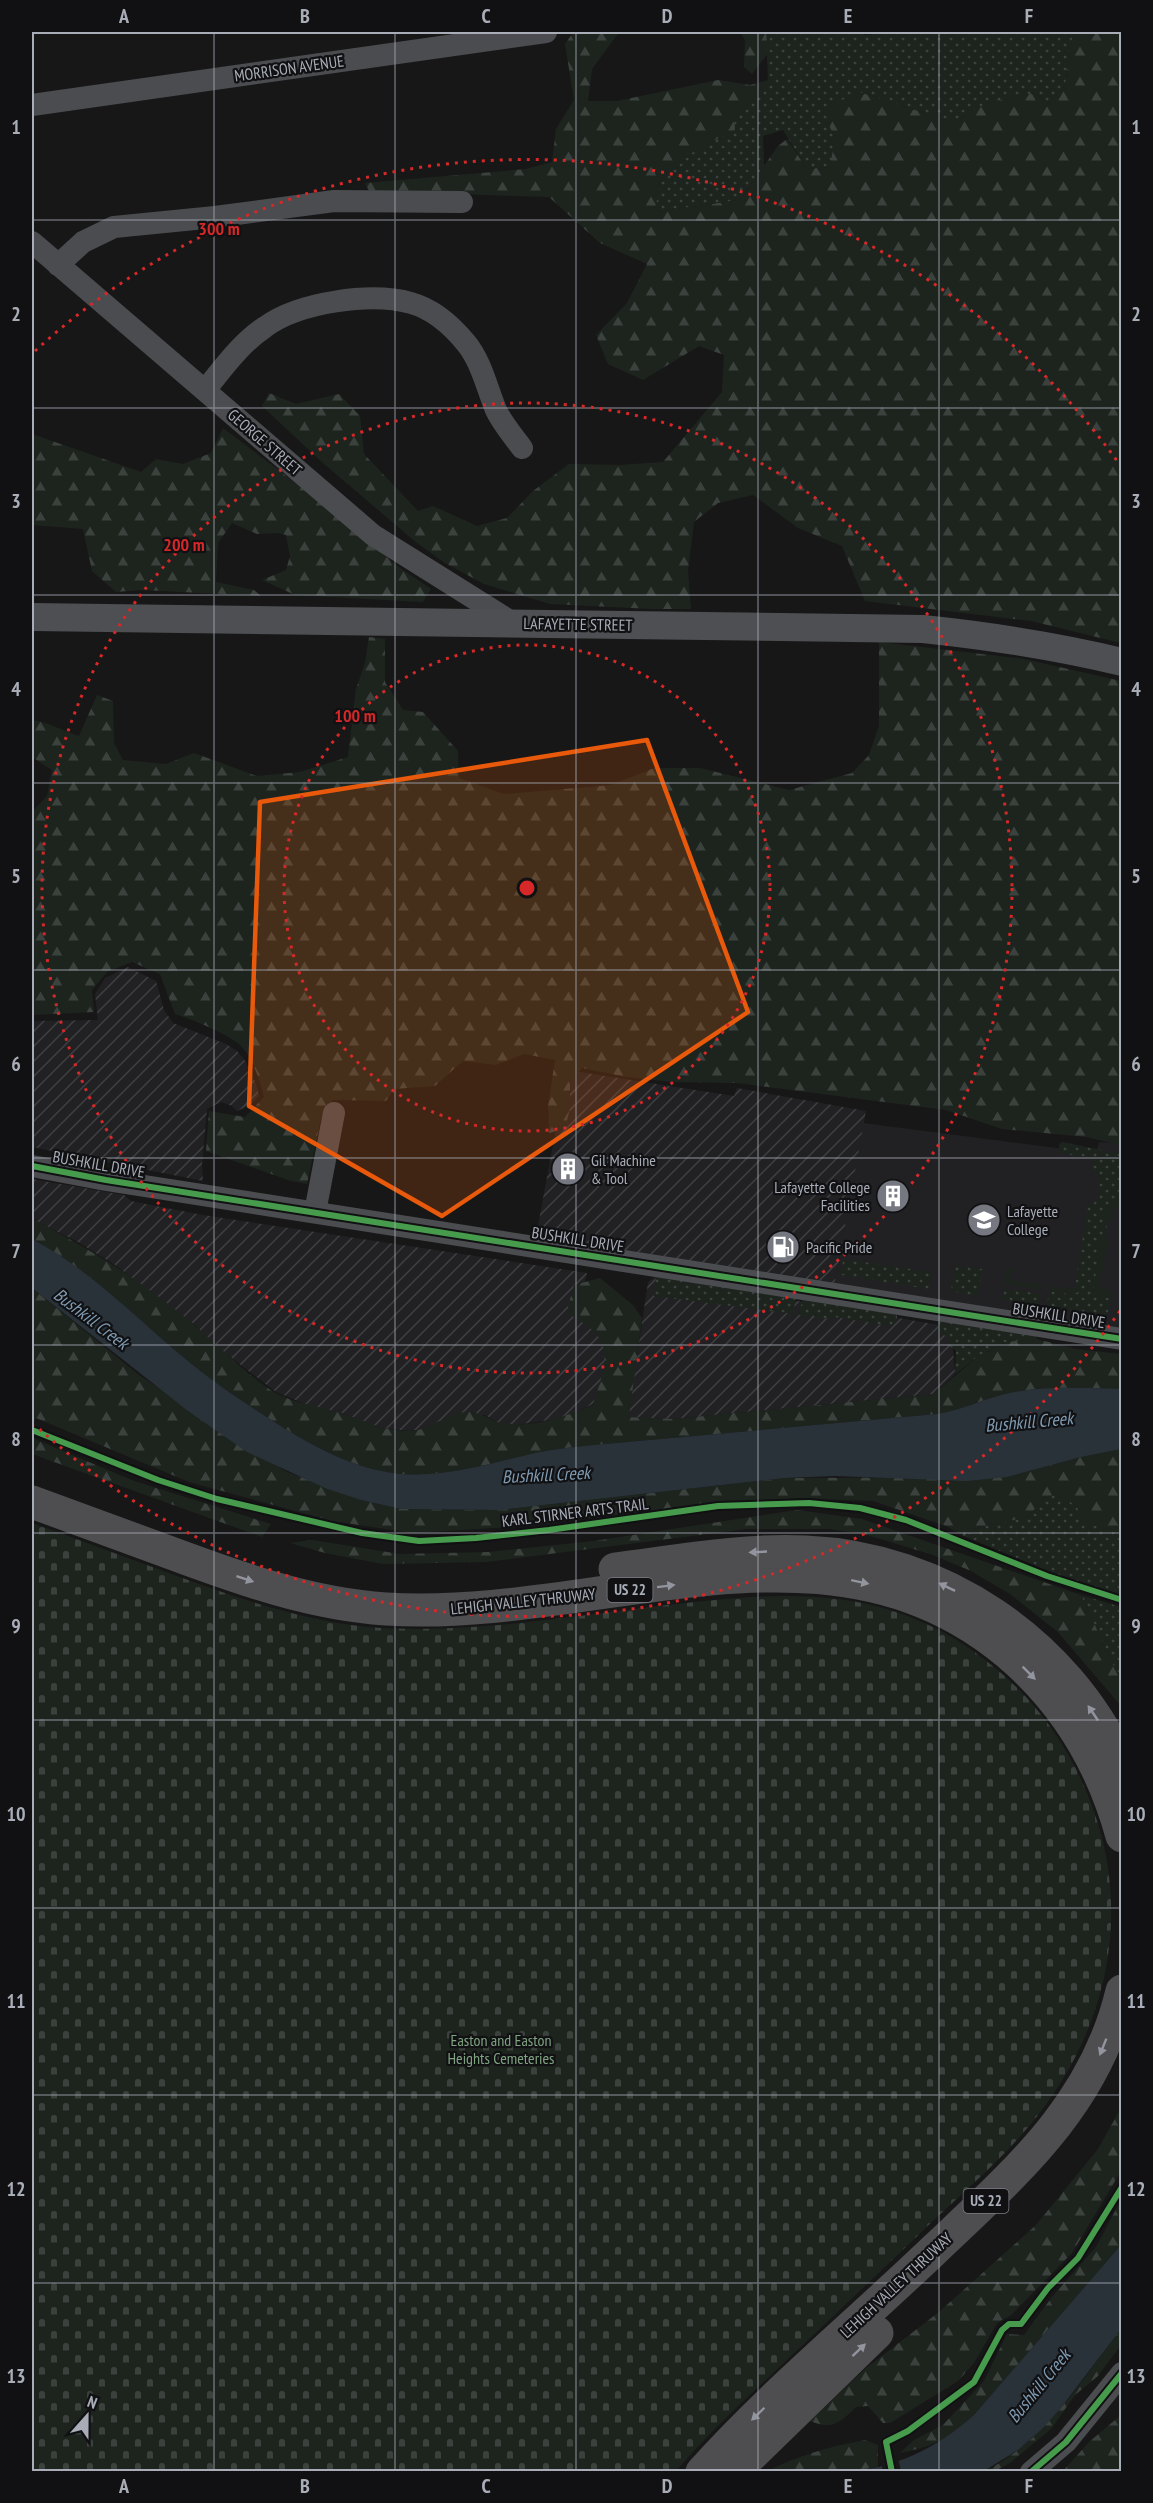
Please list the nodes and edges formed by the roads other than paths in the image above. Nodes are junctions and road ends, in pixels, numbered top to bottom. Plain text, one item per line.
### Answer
1 (546, 32) edge
2 (32, 105) edge
3 (462, 202) dead end
4 (32, 242) edge
5 (58, 265) junction
6 (205, 390) junction
7 (522, 448) dead end
8 (32, 617) edge
9 (513, 623) junction
10 (1122, 662) edge
11 (334, 1113) dead end
12 (32, 1166) edge
13 (315, 1212) junction
14 (1122, 1338) edge
15 (32, 1480) edge
16 (32, 1502) edge
17 (1122, 1764) edge
18 (1122, 1836) edge
19 (1122, 1991) edge
20 (1122, 2062) edge
21 (1122, 2373) edge
22 (809, 2382) junction
23 (702, 2472) edge
24 (734, 2472) edge
25 (1031, 2472) edge

1 - 2 street, MORRISON AVENUE
3 - 5 street
4 - 5 street, GEORGE STREET
5 - 6 street, GEORGE STREET
6 - 7 street
6 - 9 street, GEORGE STREET
8 - 9 main road, LAFAYETTE STREET
9 - 10 main road, LAFAYETTE STREET
11 - 13 street
12 - 13 street, BUSHKILL DRIVE
13 - 14 street, BUSHKILL DRIVE
17 -> 15 highway, LEHIGH VALLEY THRUWAY / US 22
16 -> 18 highway, LEHIGH VALLEY THRUWAY / US 22
19 -> 22 highway, LEHIGH VALLEY THRUWAY / US 22
22 -> 20 highway, LEHIGH VALLEY THRUWAY / US 22
21 - 25 street
22 -> 23 highway, LEHIGH VALLEY THRUWAY / US 22
22 - 24 highway, LEHIGH VALLEY THRUWAY / US 22

